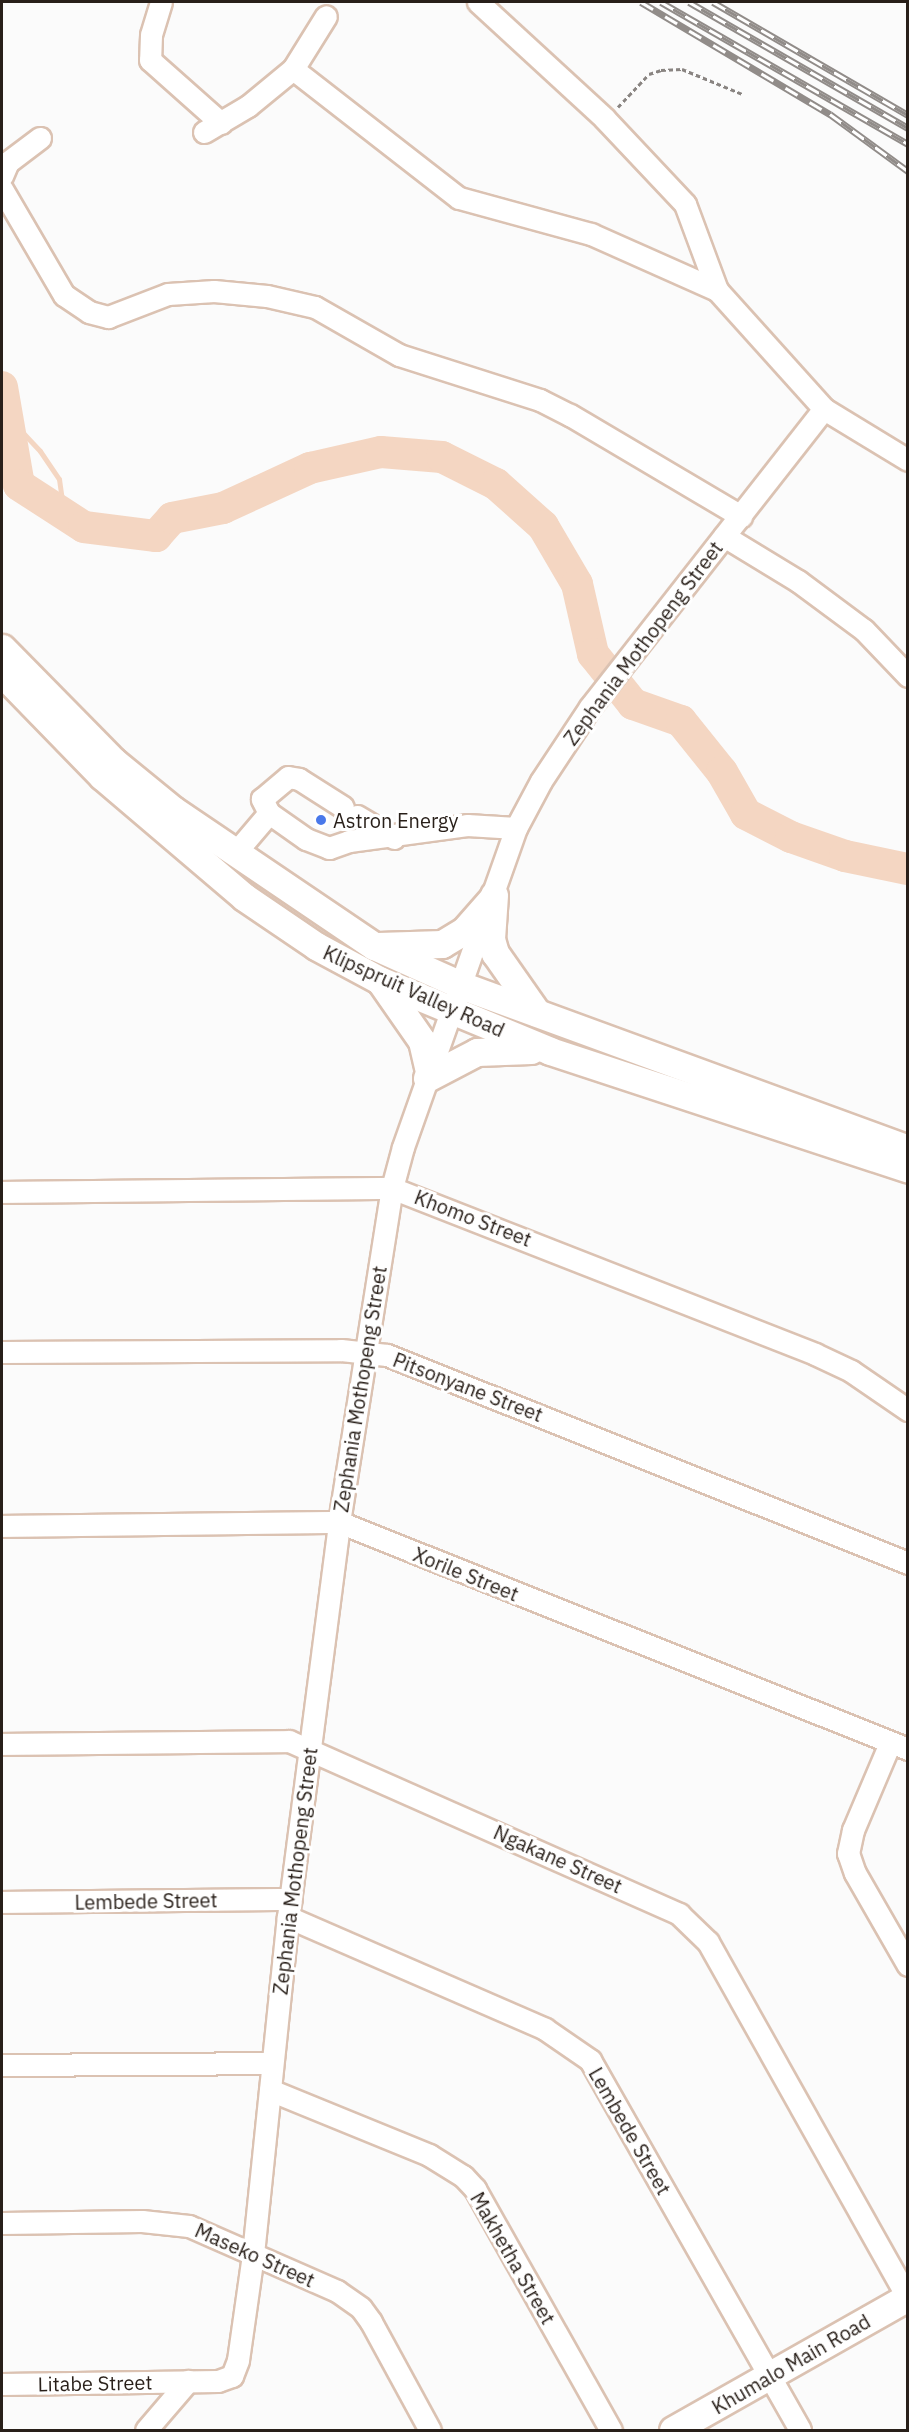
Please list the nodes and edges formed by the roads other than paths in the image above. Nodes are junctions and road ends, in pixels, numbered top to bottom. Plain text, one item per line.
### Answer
1 (161, 2) edge
2 (478, 2) edge
3 (326, 15) dead end
4 (293, 69) junction
5 (40, 138) dead end
6 (2, 176) edge
7 (2, 189) edge
8 (717, 290) junction
9 (824, 409) junction
10 (908, 460) edge
11 (741, 516) junction
12 (724, 536) junction
13 (2, 648) edge
14 (2, 673) edge
15 (908, 676) edge
16 (269, 813) junction
17 (516, 828) junction
18 (394, 838) junction
19 (235, 853) junction
20 (493, 897) junction
21 (374, 946) junction
22 (379, 980) junction
23 (463, 986) junction
24 (537, 1012) junction
25 (454, 1013) junction
26 (550, 1051) junction
27 (428, 1075) junction
28 (908, 1149) edge
29 (908, 1169) edge
30 (392, 1188) junction
31 (2, 1192) edge
32 (366, 1351) junction
33 (2, 1352) edge
34 (908, 1410) edge
35 (339, 1522) junction
36 (2, 1526) edge
37 (908, 1563) edge
38 (2, 1744) edge
39 (899, 1746) edge
40 (309, 1747) junction
41 (2, 1902) edge
42 (290, 1908) junction
43 (908, 1965) edge
44 (272, 2063) junction
45 (2, 2064) edge
46 (270, 2090) junction
47 (2, 2223) edge
48 (253, 2254) junction
49 (907, 2297) edge
50 (769, 2377) junction
51 (188, 2381) junction
52 (2, 2384) edge
53 (146, 2430) edge
54 (430, 2430) edge
55 (611, 2430) edge
56 (673, 2430) edge
57 (800, 2430) edge

1 - 4 street
2 - 8 street
3 - 4 street
4 - 8 street
5 - 6 street
7 - 11 street
8 - 9 street
9 - 10 street
9 - 11 street, Zephania Mothopeng Street
11 - 12 street, Zephania Mothopeng Street
12 - 15 street
12 - 17 street, Zephania Mothopeng Street
13 - 19 main road, Klipspruit Valley Road
14 - 22 main road, Klipspruit Valley Road
16 - 18 street
16 - 18 street
16 - 19 street
17 - 18 street
17 - 20 street, Zephania Mothopeng Street
19 - 21 main road, Klipspruit Valley Road
20 - 21 main road
20 - 23 street, Zephania Mothopeng Street
20 - 24 main road
21 - 23 main road, Klipspruit Valley Road
22 - 25 main road, Klipspruit Valley Road
22 - 27 main road
23 - 24 main road, Klipspruit Valley Road
23 - 25 street, Zephania Mothopeng Street
24 - 28 main road, Klipspruit Valley Road
25 - 26 main road, Klipspruit Valley Road
25 - 27 street, Zephania Mothopeng Street
26 - 27 main road
26 - 29 main road, Klipspruit Valley Road
27 - 30 street, Zephania Mothopeng Street
30 - 31 street, Khomo Street
30 - 32 street, Zephania Mothopeng Street
30 - 34 street, Khomo Street
32 - 33 street, Pitsonyane Street
32 - 35 street, Zephania Mothopeng Street
32 - 37 street, Pitsonyane Street
35 - 36 street, Xorile Street
35 - 39 street, Xorile Street
35 - 40 street, Zephania Mothopeng Street
38 - 40 street, Ngakane Street
39 - 43 street
40 - 42 street, Zephania Mothopeng Street
40 - 49 street, Ngakane Street
41 - 42 street, Lembede Street
42 - 44 street, Zephania Mothopeng Street
42 - 50 street, Lembede Street
44 - 45 street
44 - 46 street, Zephania Mothopeng Street
46 - 48 street, Zephania Mothopeng Street
46 - 55 street, Makhetha Street
47 - 48 street, Maseko Street
48 - 51 street, Zephania Mothopeng Street
48 - 54 street, Maseko Street
49 - 50 main road, Khumalo Main Road
50 - 56 main road, Khumalo Main Road
50 - 57 street, Lembede Street
51 - 52 street, Litabe Street
51 - 53 street

